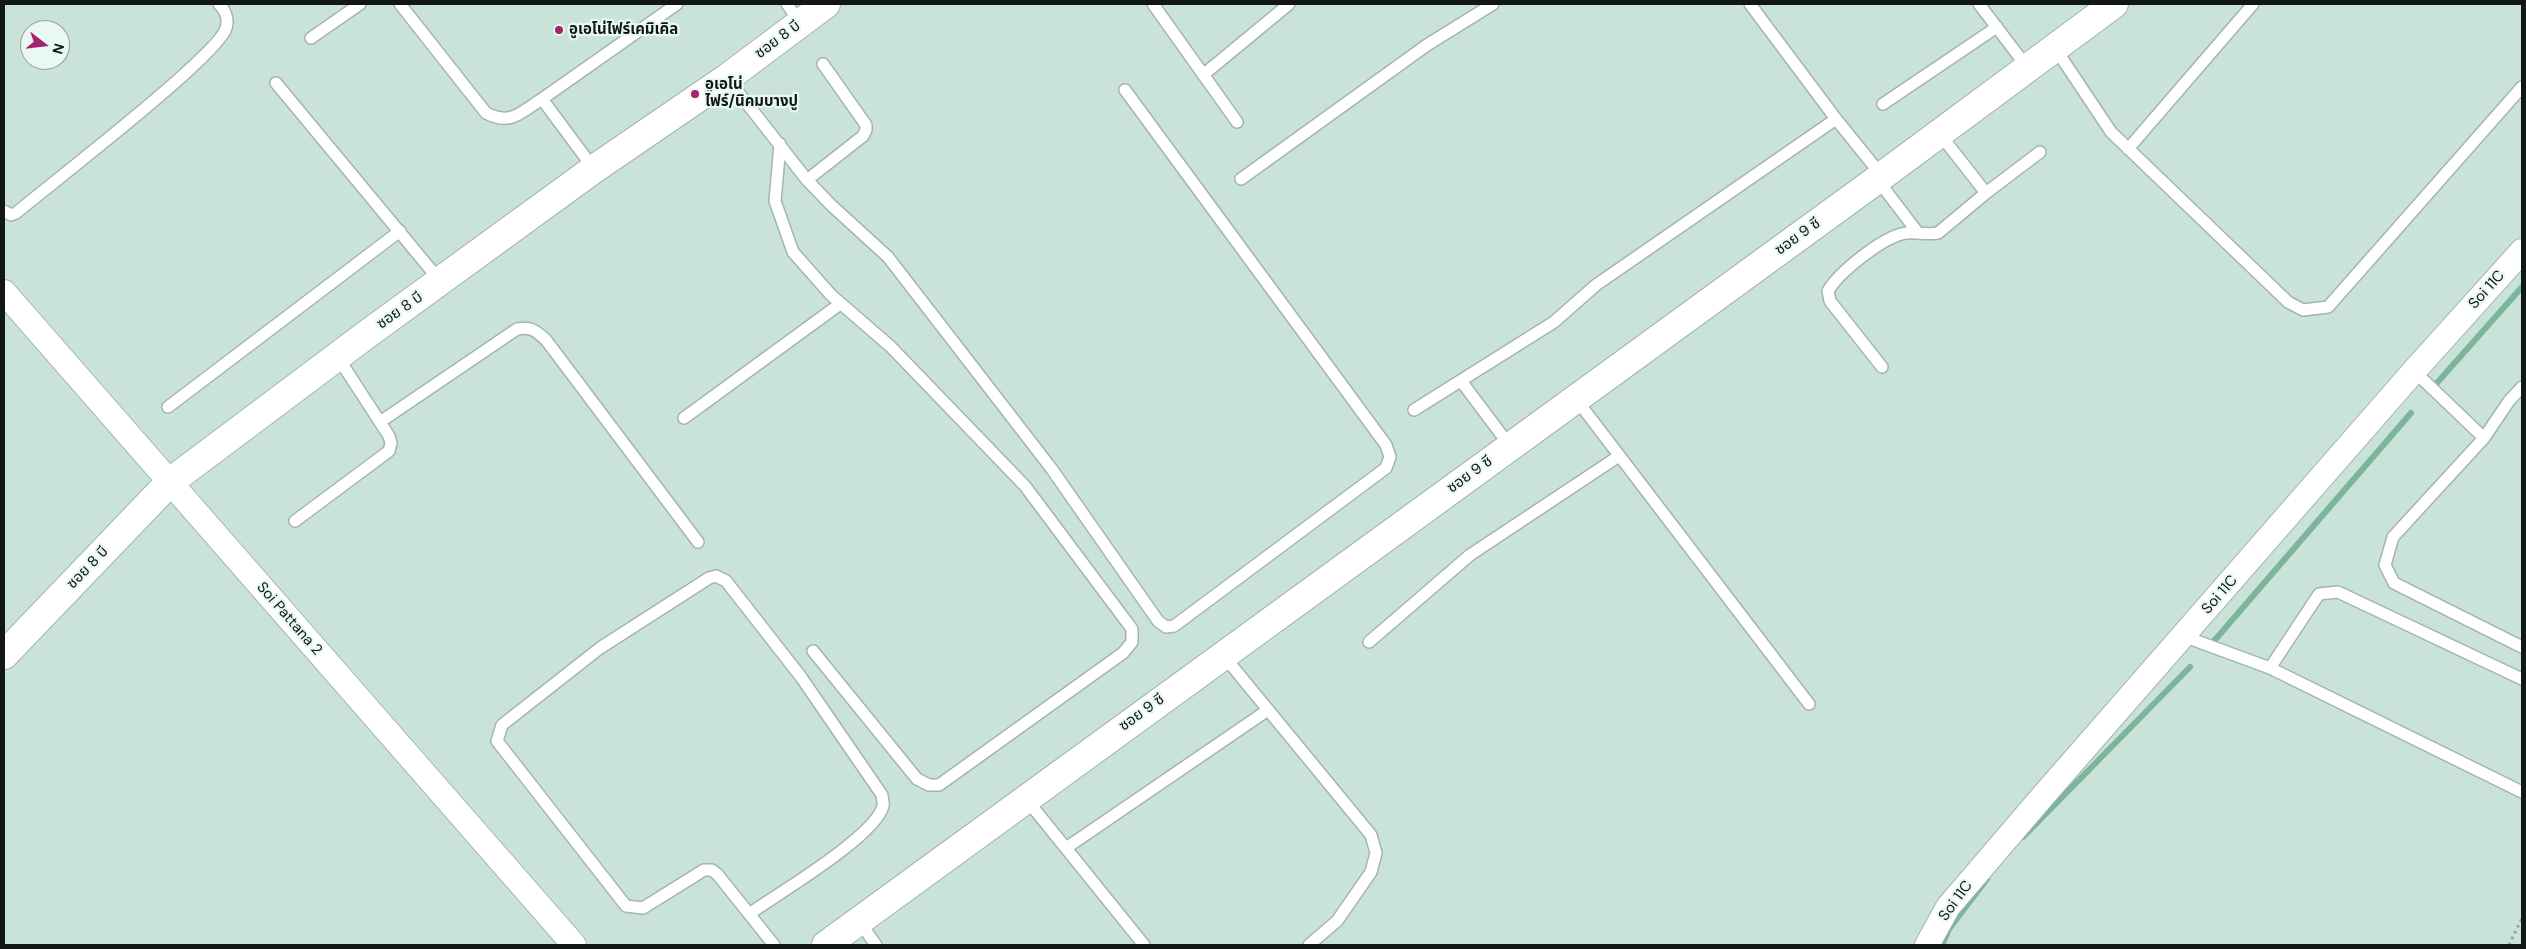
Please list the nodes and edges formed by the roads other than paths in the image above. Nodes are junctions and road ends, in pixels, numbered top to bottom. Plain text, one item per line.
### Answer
1 (219, 4) edge
2 (360, 4) edge
3 (400, 4) edge
4 (677, 4) edge
5 (826, 4) edge
6 (1152, 4) edge
7 (1289, 4) edge
8 (1492, 4) edge
9 (1750, 4) edge
10 (2114, 4) edge
11 (2253, 4) edge
12 (1983, 5) edge
13 (794, 13) edge
14 (1997, 27) junction
15 (312, 38) dead end
16 (2055, 48) junction
17 (822, 64) dead end
18 (2027, 67) junction
19 (1203, 75) junction
20 (727, 78) junction
21 (276, 83) dead end
22 (2522, 87) edge
23 (1125, 90) dead end
24 (542, 99) junction
25 (1883, 104) dead end
26 (1836, 119) junction
27 (1237, 122) dead end
28 (1938, 133) junction
29 (780, 144) junction
30 (2128, 149) junction
31 (2040, 152) dead end
32 (594, 170) junction
33 (1880, 178) junction
34 (807, 180) junction
35 (1241, 180) dead end
36 (1986, 194) junction
37 (4, 211) edge
38 (400, 231) junction
39 (1918, 233) junction
40 (2522, 251) edge
41 (441, 282) junction
42 (4, 292) edge
43 (840, 304) junction
44 (337, 356) junction
45 (1882, 368) dead end
46 (2414, 371) junction
47 (1461, 381) junction
48 (2522, 387) edge
49 (1576, 399) junction
50 (168, 407) dead end
51 (1414, 410) dead end
52 (684, 418) dead end
53 (380, 422) junction
54 (2484, 438) junction
55 (1510, 446) junction
56 (1618, 456) junction
57 (170, 482) junction
58 (295, 521) dead end
59 (698, 542) dead end
60 (2183, 636) junction
61 (1369, 642) dead end
62 (2522, 647) edge
63 (813, 651) dead end
64 (4, 655) edge
65 (1222, 655) junction
66 (2270, 668) junction
67 (2522, 680) edge
68 (1809, 704) dead end
69 (1268, 710) junction
70 (2522, 792) edge
71 (1027, 800) junction
72 (1066, 848) junction
73 (749, 914) junction
74 (859, 921) junction
75 (574, 945) edge
76 (774, 945) edge
77 (826, 945) edge
78 (876, 945) edge
79 (1144, 945) edge
80 (1309, 945) edge
81 (1927, 945) edge

1 - 37 lane
2 - 15 lane
3 - 24 lane
4 - 24 lane
5 - 13 street, ซอย 8 บี
6 - 19 lane
7 - 19 lane
8 - 35 lane
9 - 26 lane
10 - 16 street, ซอย 9 ซี
11 - 30 lane
12 - 14 lane
13 - 20 street, ซอย 8 บี
14 - 18 lane
14 - 25 lane
16 - 18 street, ซอย 9 ซี
16 - 30 lane
17 - 34 lane
18 - 28 street, ซอย 9 ซี
19 - 27 lane
20 - 29 lane
20 - 32 street, ซอย 8 บี
21 - 38 lane
22 - 30 lane
23 - 34 lane
24 - 32 lane
26 - 33 lane
26 - 47 lane
28 - 33 street, ซอย 9 ซี
28 - 36 lane
29 - 34 lane
29 - 43 lane
31 - 36 lane
32 - 41 street, ซอย 8 บี
33 - 39 lane
33 - 49 street, ซอย 9 ซี
36 - 39 lane
38 - 41 lane
38 - 50 lane
39 - 45 lane
40 - 46 street, Soi 11C
41 - 44 street, ซอย 8 บี
42 - 57 street, Soi Pattana 2
43 - 52 lane
43 - 63 lane
44 - 53 lane
44 - 57 street, ซอย 8 บี
46 - 54 lane
46 - 60 street, Soi 11C
47 - 51 lane
47 - 55 lane
48 - 54 lane
49 - 55 street, ซอย 9 ซี
49 - 56 lane
53 - 58 lane
53 - 59 lane
54 - 62 lane
55 - 65 street, ซอย 9 ซี
56 - 61 lane
56 - 68 lane
57 - 64 street, ซอย 8 บี
57 - 75 street, Soi Pattana 2
60 - 66 lane
60 - 81 street, Soi 11C
65 - 69 lane
65 - 71 street, ซอย 9 ซี
66 - 67 lane
66 - 70 lane
69 - 72 lane
69 - 80 lane
71 - 72 lane
71 - 74 street, ซอย 9 ซี
72 - 79 lane
73 - 73 lane
73 - 76 lane
74 - 77 street, ซอย 9 ซี
74 - 78 lane

